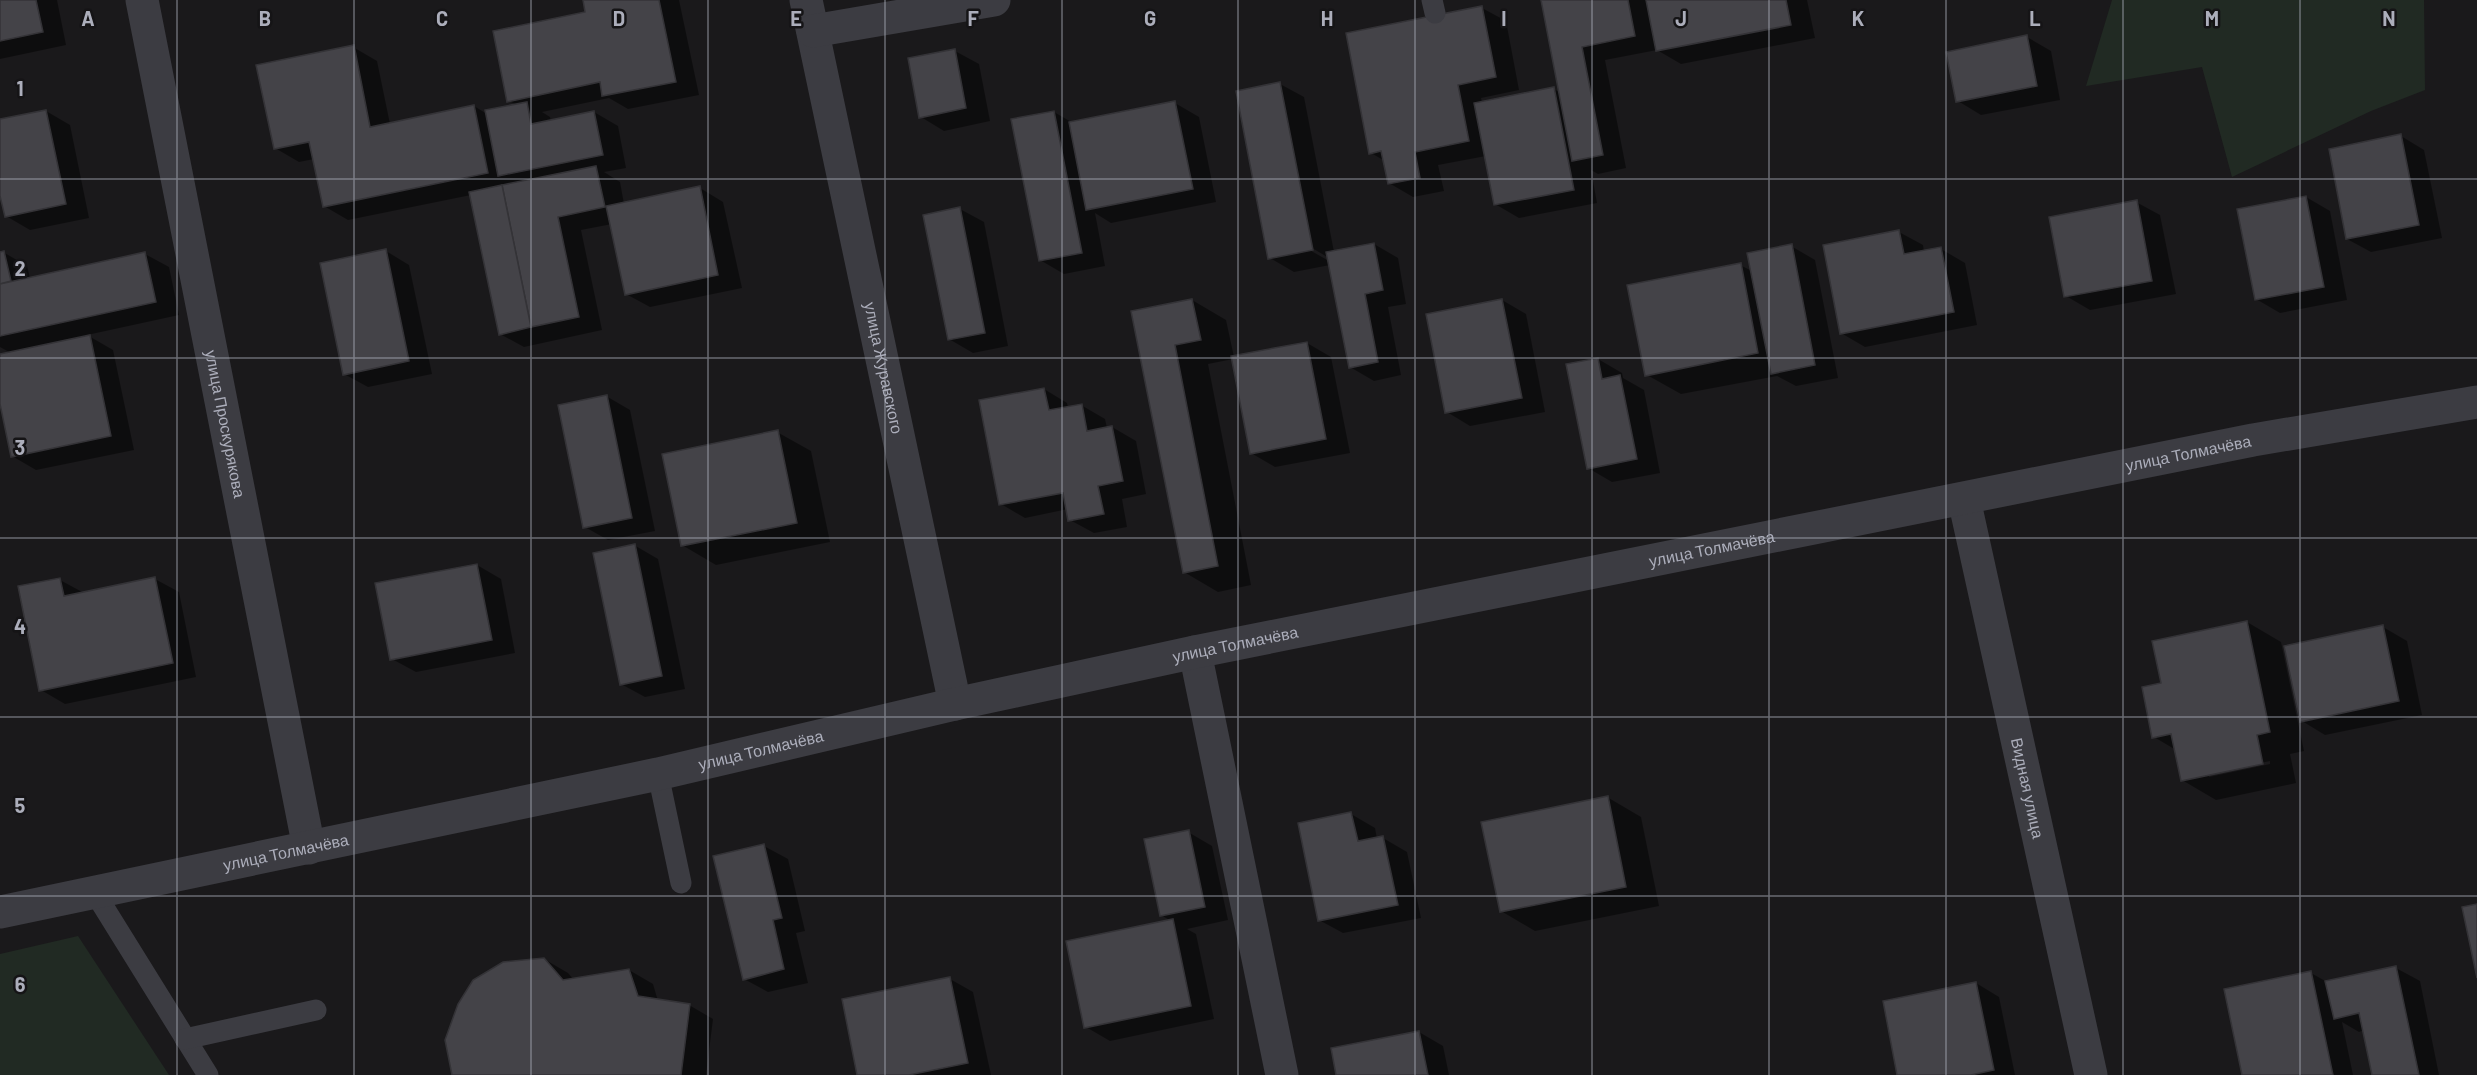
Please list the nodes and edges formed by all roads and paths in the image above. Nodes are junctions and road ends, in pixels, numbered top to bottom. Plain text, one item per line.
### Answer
1 (142, 0) edge
2 (806, 0) edge
3 (994, 0) edge
4 (813, 31) junction
5 (2477, 402) edge
6 (1964, 499) junction
7 (1196, 652) junction
8 (955, 704) junction
9 (658, 774) junction
10 (309, 848) junction
11 (681, 883) dead end
12 (95, 893) junction
13 (0, 912) edge
14 (316, 1010) dead end
15 (184, 1039) junction
16 (208, 1075) edge
17 (1282, 1075) edge
18 (2091, 1075) edge

1 - 10 street, улица Проскурякова
2 - 4 street, улица Журавского
3 - 4 street
4 - 8 street, улица Журавского
5 - 6 street, улица Толмачёва
6 - 7 street, улица Толмачёва
6 - 18 street, Видная улица
7 - 8 street, улица Толмачёва
7 - 17 street
8 - 9 street, улица Толмачёва
9 - 10 street, улица Толмачёва
9 - 11 lane
10 - 12 street, улица Толмачёва
12 - 13 street, улица Толмачёва
12 - 15 lane
14 - 15 lane
15 - 16 lane

